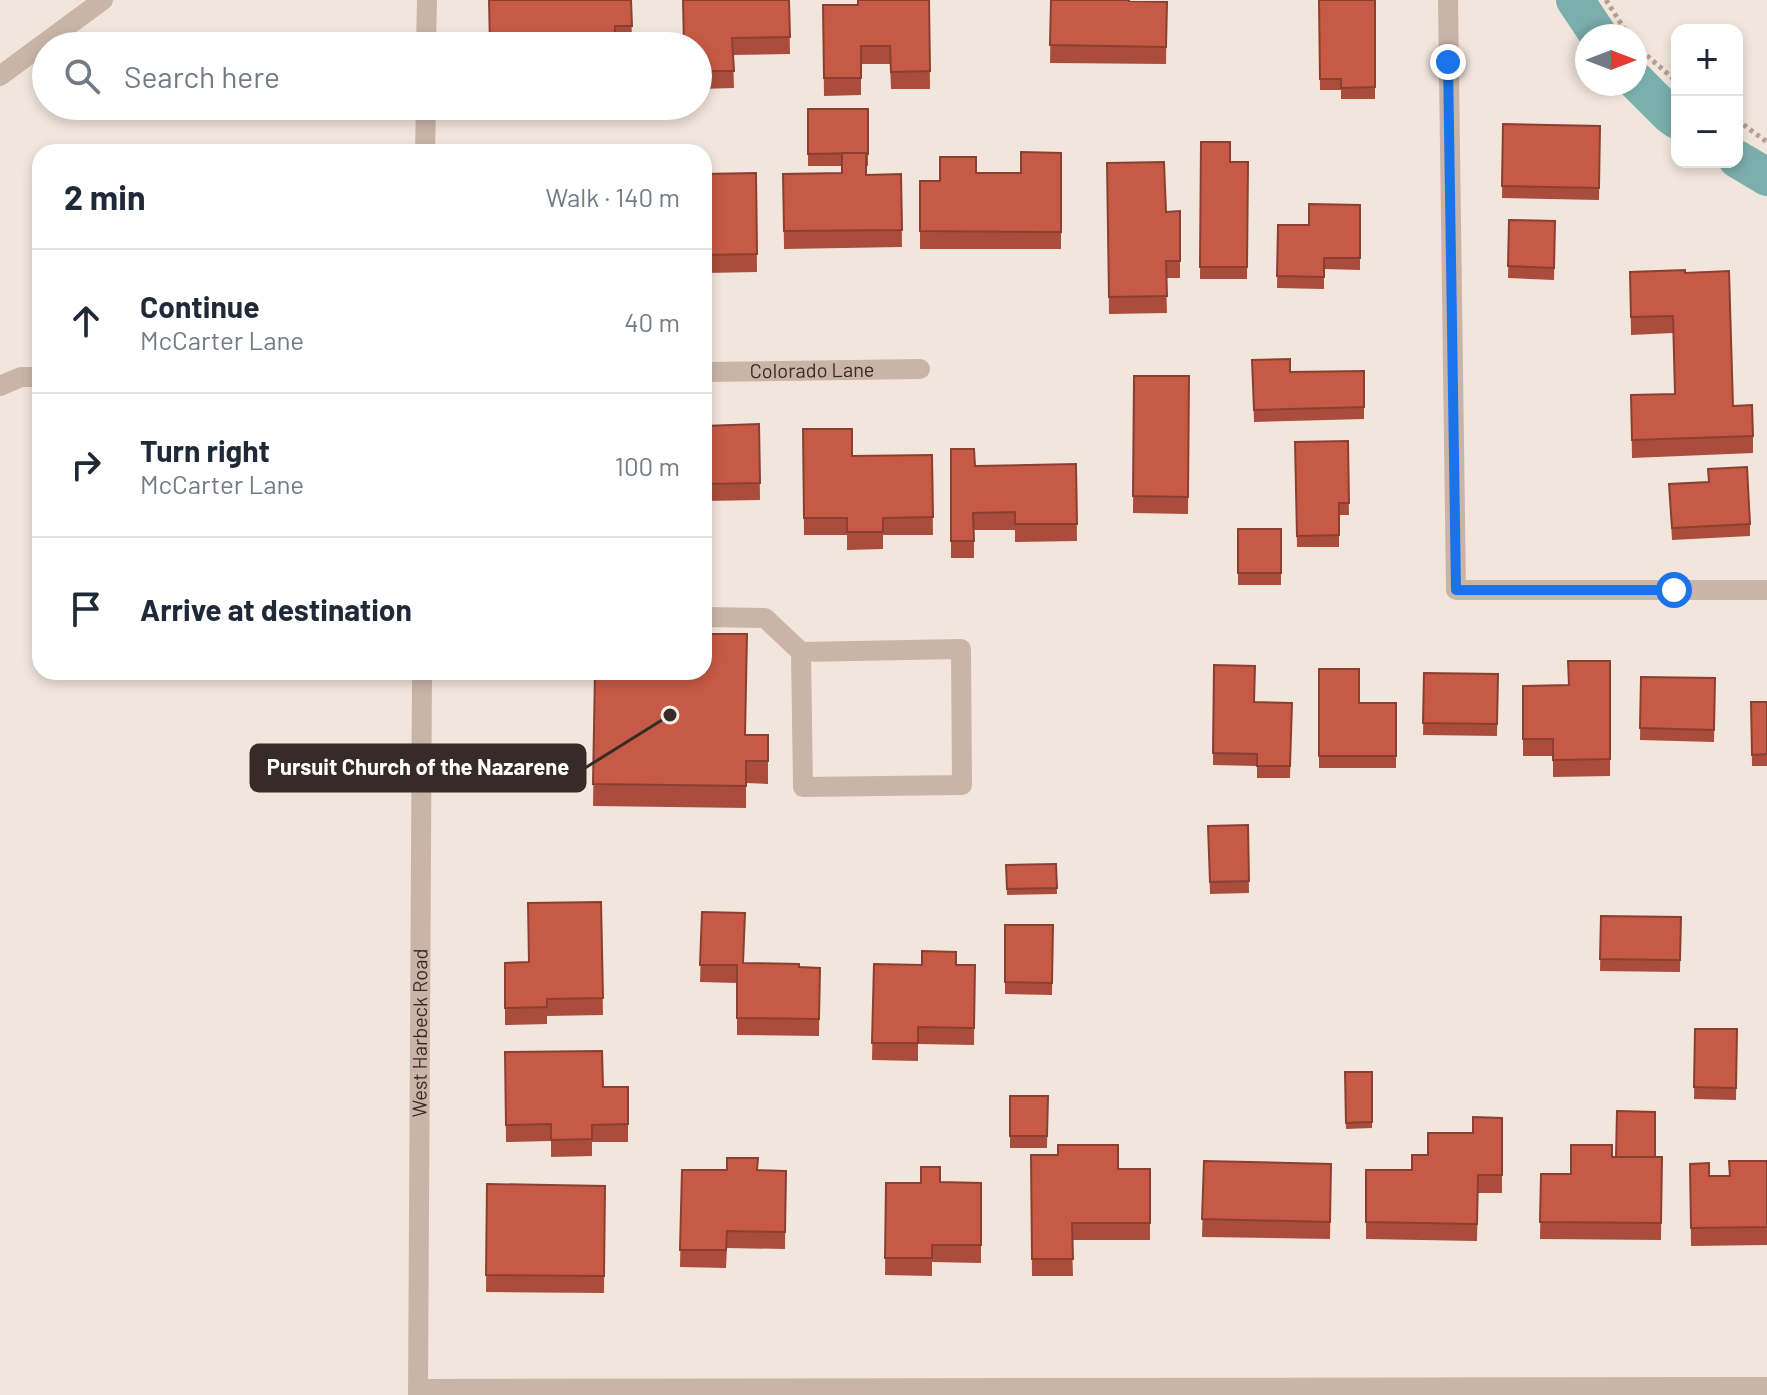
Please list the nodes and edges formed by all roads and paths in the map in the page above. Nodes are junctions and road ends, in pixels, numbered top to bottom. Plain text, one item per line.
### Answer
1 (103, 0) edge
2 (427, 0) edge
3 (1448, 0) edge
4 (1606, 0) edge
5 (1621, 24) edge
6 (60, 32) edge
7 (426, 32) edge
8 (32, 52) edge
9 (1647, 56) edge
10 (0, 76) edge
11 (1671, 77) edge
12 (426, 120) edge
13 (1743, 124) edge
14 (1767, 142) edge
15 (425, 144) edge
16 (920, 369) dead end
17 (712, 372) edge
18 (32, 377) edge
19 (0, 386) edge
20 (1767, 590) edge
21 (712, 617) edge
22 (801, 652) junction
23 (422, 680) edge
24 (1767, 1387) edge
25 (418, 1392) edge

1 - 6 street
2 - 7 street
3 - 20 street
4 - 5 path
8 - 10 street
9 - 11 path
12 - 15 street
13 - 14 path
16 - 17 street, Colorado Lane
18 - 19 street
21 - 22 street
22 - 22 street
23 - 25 street, West Harbeck Road
24 - 25 street

